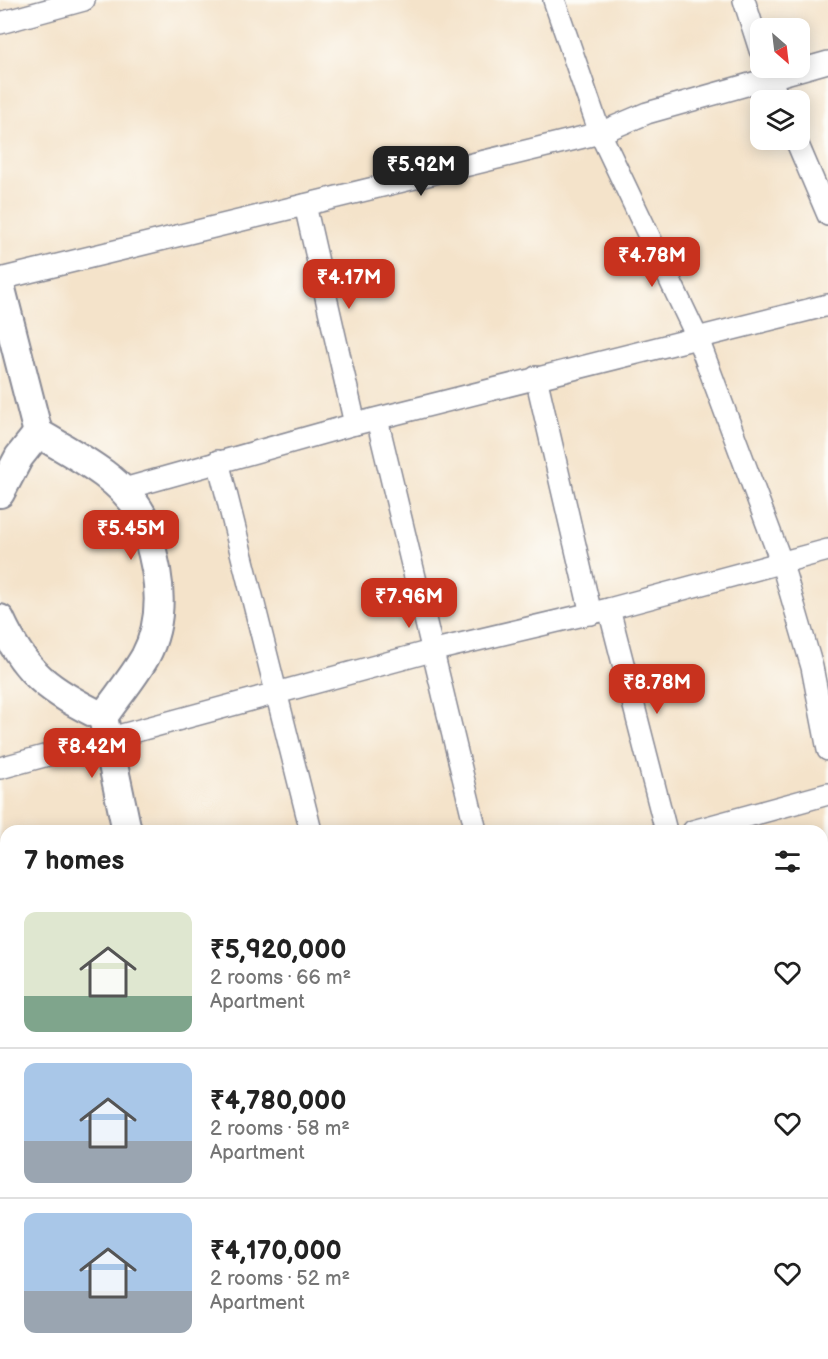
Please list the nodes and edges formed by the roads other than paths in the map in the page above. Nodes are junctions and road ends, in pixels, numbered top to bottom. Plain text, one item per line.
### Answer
1 (84, 0) edge
2 (554, 0) edge
3 (744, 0) edge
4 (750, 19) edge
5 (0, 23) edge
6 (828, 62) edge
7 (810, 65) edge
8 (750, 78) edge
9 (600, 133) junction
10 (800, 150) edge
11 (305, 205) junction
12 (828, 215) edge
13 (0, 279) edge
14 (0, 285) edge
15 (828, 305) edge
16 (698, 339) junction
17 (536, 377) junction
18 (377, 418) junction
19 (355, 424) junction
20 (38, 433) junction
21 (218, 462) junction
22 (120, 490) junction
23 (0, 493) edge
24 (828, 550) edge
25 (782, 564) junction
26 (600, 612) junction
27 (0, 619) edge
28 (435, 650) junction
29 (278, 693) junction
30 (105, 728) junction
31 (828, 750) edge
32 (0, 768) edge
33 (828, 794) edge
34 (126, 825) edge
35 (310, 825) edge
36 (475, 825) edge
37 (664, 825) edge
38 (715, 825) edge

1 - 5 street
2 - 9 street
3 - 4 street
6 - 7 street
8 - 9 street
9 - 11 street
9 - 16 street
10 - 12 street
11 - 13 street
11 - 19 street
14 - 20 street
15 - 16 street
16 - 17 street
16 - 25 street
17 - 18 street
17 - 26 street
18 - 19 street
18 - 28 street
19 - 21 street
20 - 22 street
20 - 23 street
21 - 22 street
21 - 29 street
22 - 30 street
24 - 25 street
25 - 26 street
25 - 31 street
26 - 28 street
26 - 37 street
27 - 30 street
28 - 29 street
28 - 36 street
29 - 30 street
29 - 35 street
30 - 32 street
30 - 34 street
33 - 38 street

